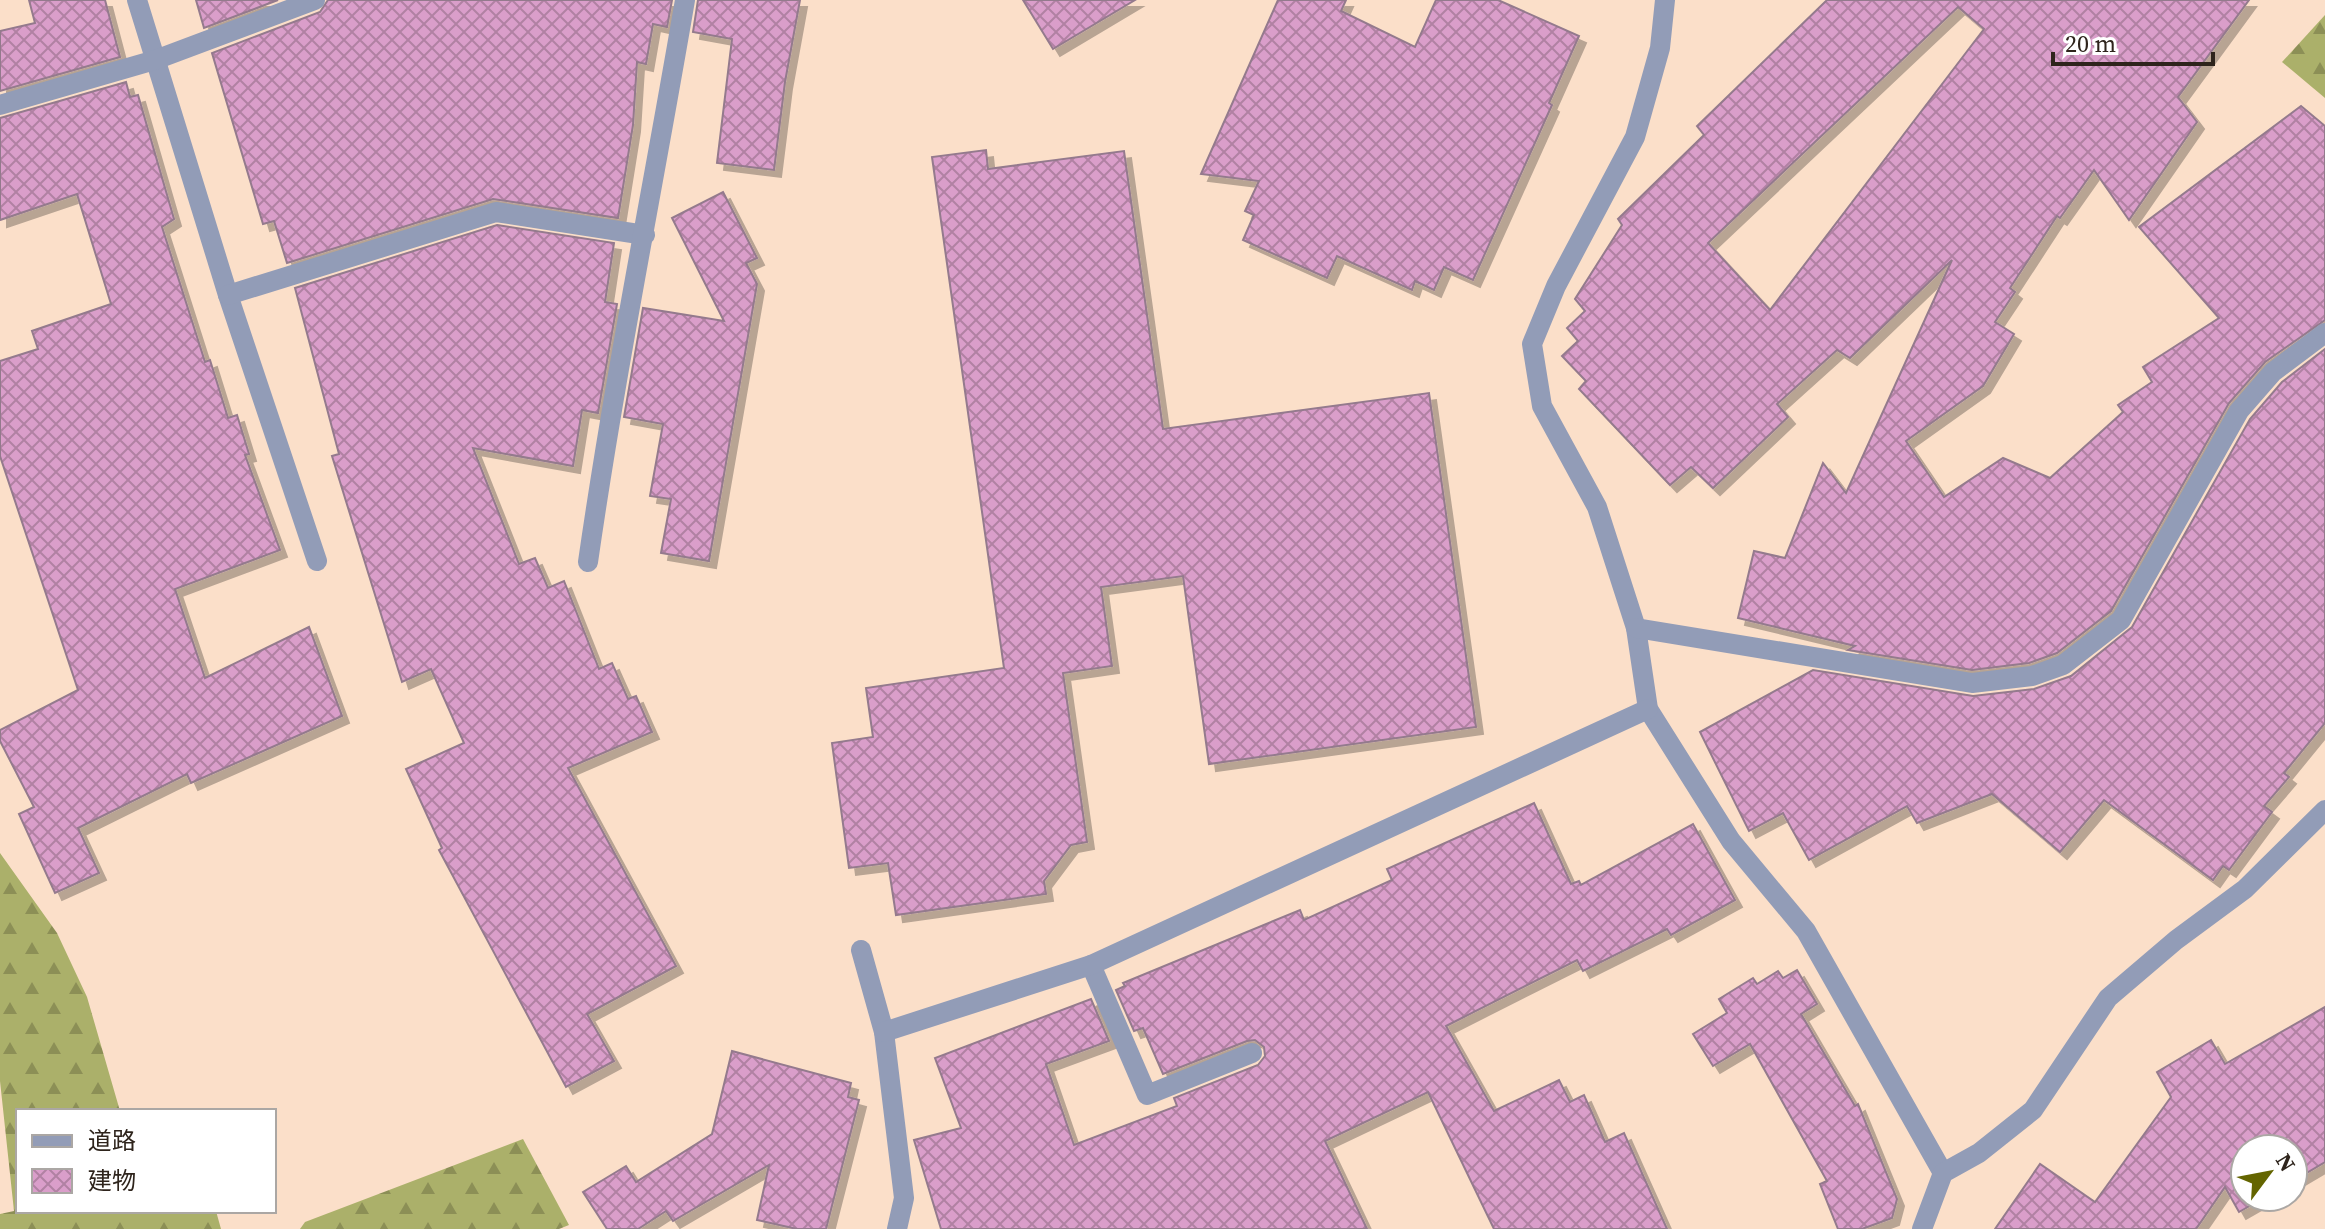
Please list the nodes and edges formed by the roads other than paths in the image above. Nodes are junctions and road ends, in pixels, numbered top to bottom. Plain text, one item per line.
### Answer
1 (137, 0) edge
2 (315, 0) edge
3 (685, 0) edge
4 (1665, 0) edge
5 (155, 60) junction
6 (0, 105) edge
7 (645, 235) junction
8 (228, 295) junction
9 (2325, 333) edge
10 (317, 561) dead end
11 (588, 562) dead end
12 (1636, 628) junction
13 (1648, 709) junction
14 (2325, 810) edge
15 (861, 950) dead end
16 (1091, 965) junction
17 (884, 1032) junction
18 (1252, 1053) dead end
19 (1943, 1173) junction
20 (897, 1229) edge
21 (1922, 1229) edge

1 - 5 street
2 - 5 street
3 - 7 street
4 - 12 street
5 - 6 street
5 - 8 street
7 - 8 street
7 - 11 street
8 - 10 street
9 - 12 street
12 - 13 street
13 - 16 street
13 - 19 street
14 - 19 street
15 - 17 street
16 - 17 street
16 - 18 street
17 - 20 street
19 - 21 street

